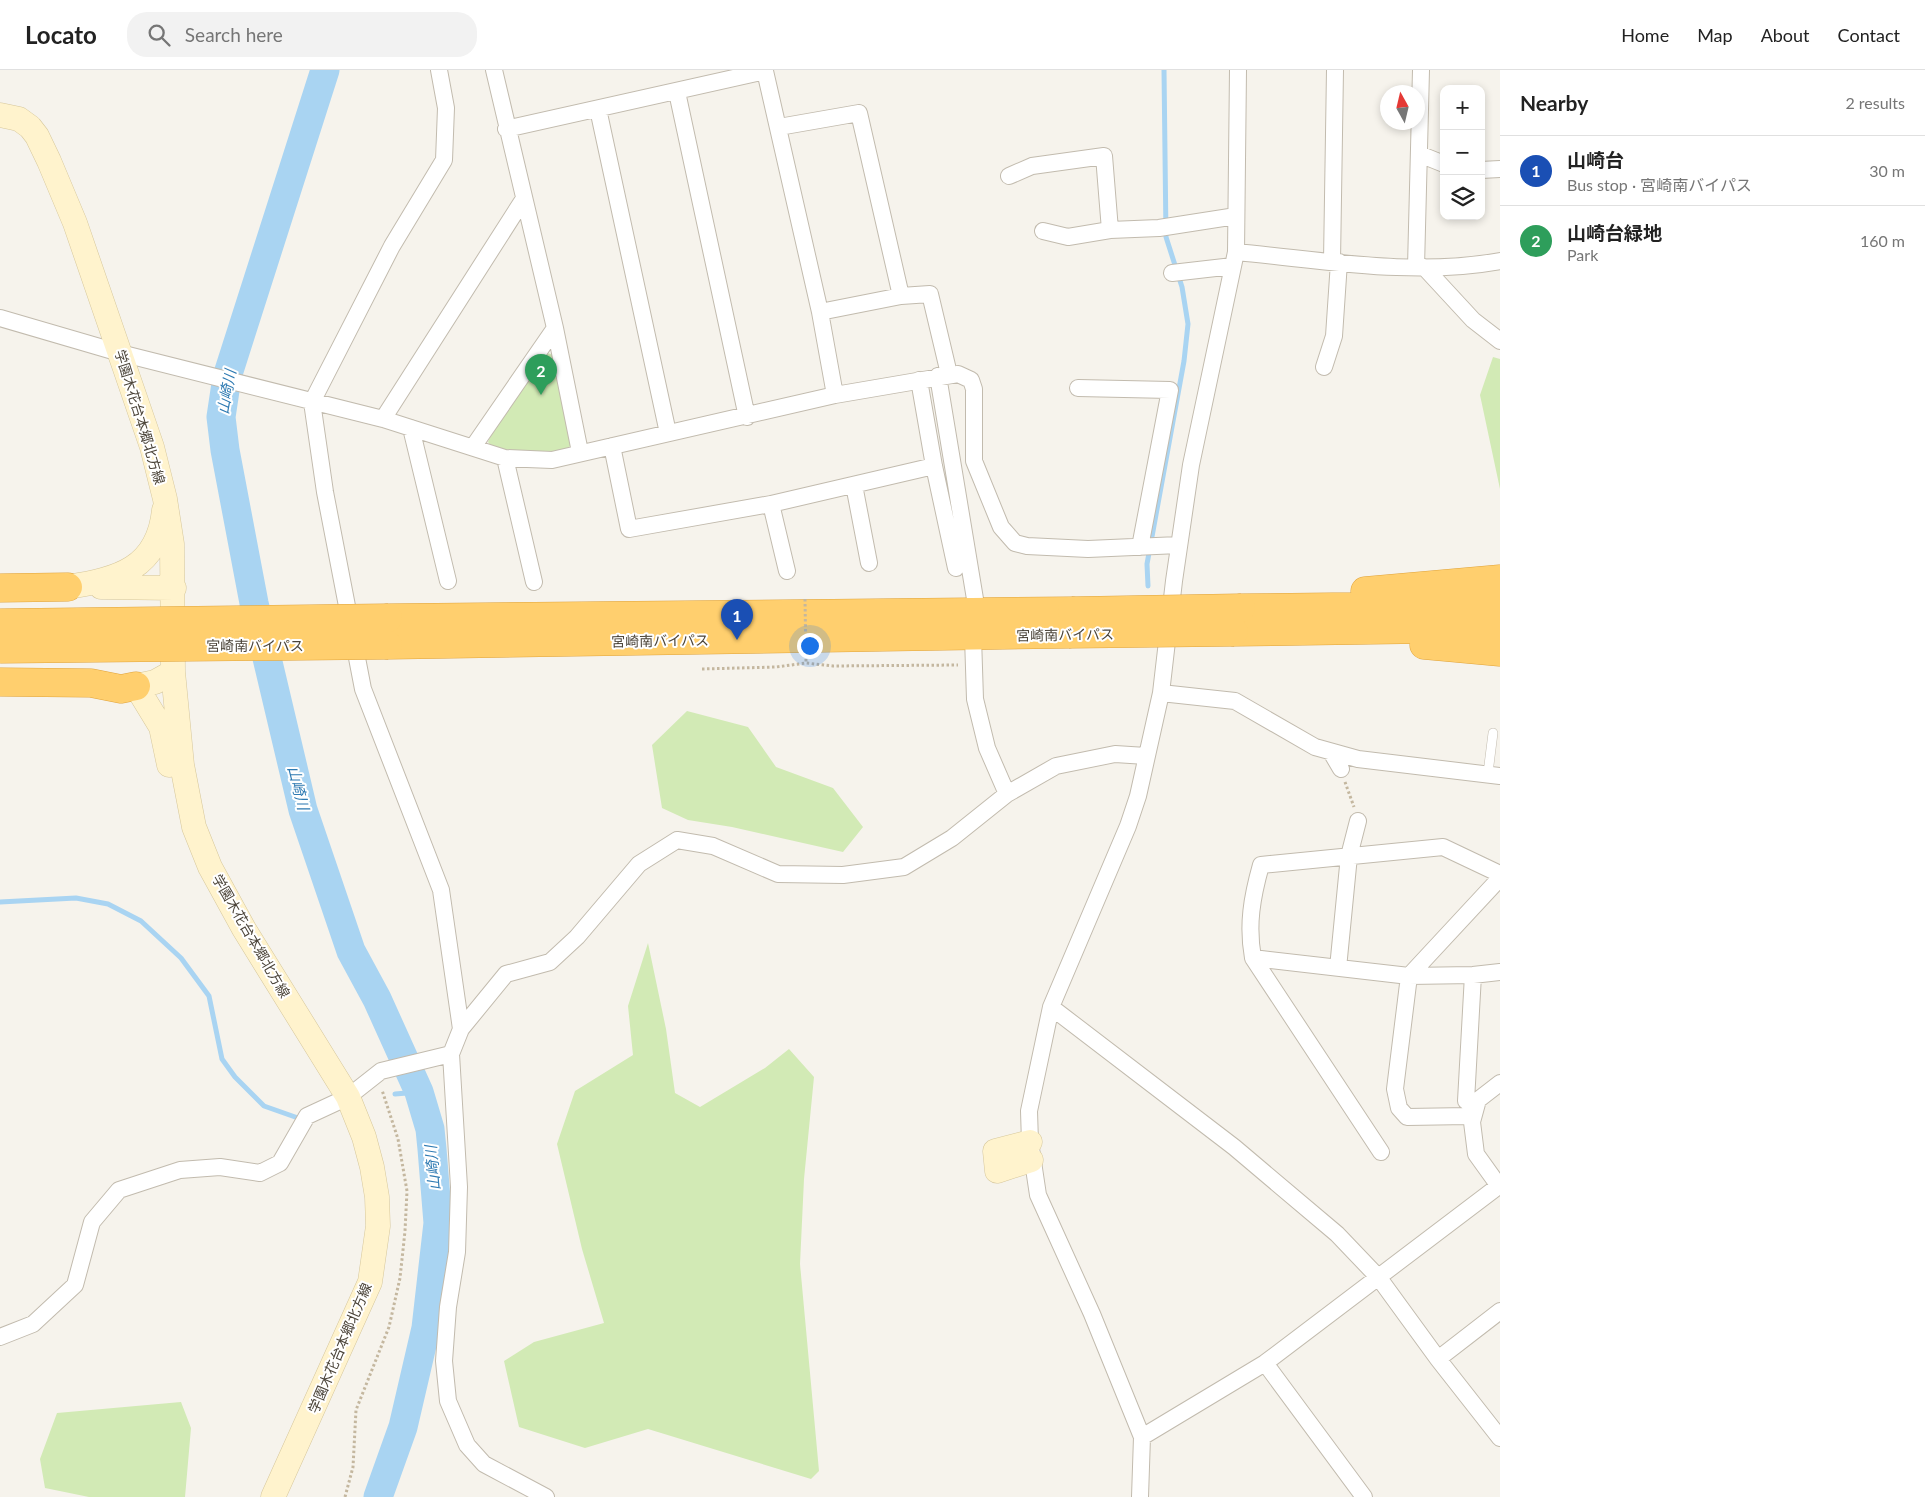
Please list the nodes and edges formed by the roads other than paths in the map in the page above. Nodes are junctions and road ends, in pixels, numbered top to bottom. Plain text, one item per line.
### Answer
1 (439, 70) edge
2 (494, 70) edge
3 (1238, 70) edge
4 (1335, 70) edge
5 (1422, 70) edge
6 (732, 75) edge
7 (677, 92) junction
8 (598, 109) junction
9 (0, 115) edge
10 (778, 127) junction
11 (506, 129) junction
12 (1419, 154) junction
13 (1440, 162) edge
14 (1500, 169) edge
15 (1485, 170) edge
16 (1009, 176) dead end
17 (523, 200) junction
18 (1236, 216) junction
19 (1110, 230) junction
20 (1042, 231) dead end
21 (1235, 259) junction
22 (1500, 261) edge
23 (1336, 262) junction
24 (1420, 267) junction
25 (1176, 273) dead end
26 (901, 296) junction
27 (820, 312) junction
28 (0, 318) edge
29 (555, 328) junction
30 (1500, 341) edge
31 (120, 353) junction
32 (1324, 367) dead end
33 (944, 375) junction
34 (919, 380) junction
35 (1078, 388) dead end
36 (835, 395) junction
37 (312, 402) junction
38 (747, 417) junction
39 (383, 419) junction
40 (411, 428) junction
41 (668, 433) junction
42 (612, 446) junction
43 (473, 447) junction
44 (580, 452) junction
45 (505, 458) junction
46 (934, 466) junction
47 (854, 485) junction
48 (165, 499) junction
49 (771, 504) junction
50 (1179, 545) junction
51 (1140, 547) junction
52 (869, 563) dead end
53 (956, 568) dead end
54 (787, 571) dead end
55 (1500, 579) edge
56 (448, 581) dead end
57 (534, 582) dead end
58 (68, 587) junction
59 (0, 588) edge
60 (174, 588) junction
61 (1500, 605) edge
62 (1289, 619) junction
63 (0, 623) edge
64 (975, 624) junction
65 (1500, 628) edge
66 (0, 649) edge
67 (1500, 652) edge
68 (173, 672) junction
69 (0, 682) edge
70 (136, 686) junction
71 (1161, 693) junction
72 (1493, 733) dead end
73 (1332, 752) junction
74 (1146, 756) junction
75 (1341, 769) road end
76 (1494, 774) edge
77 (1007, 794) junction
78 (1358, 821) road end
79 (194, 828) junction
80 (1349, 856) junction
81 (1500, 876) edge
82 (1254, 958) junction
83 (1338, 968) junction
84 (1500, 972) edge
85 (1473, 975) junction
86 (1408, 976) junction
87 (1051, 1007) junction
88 (461, 1028) junction
89 (451, 1054) junction
90 (1500, 1083) edge
91 (348, 1097) junction
92 (1381, 1152) dead end
93 (1500, 1185) edge
94 (1379, 1278) junction
95 (1500, 1311) edge
96 (0, 1337) edge
97 (1438, 1358) junction
98 (1265, 1363) junction
99 (1499, 1433) edge
100 (1142, 1437) junction
101 (273, 1497) edge
102 (546, 1497) edge
103 (1140, 1497) edge
104 (1364, 1497) edge

1 - 37 street
2 - 11 street
3 - 18 street
4 - 23 street
5 - 12 street
6 - 7 street
6 - 10 street
7 - 8 street
7 - 38 street
8 - 11 street
8 - 41 street
9 - 31 main road, 学園木花台本郷北方線
10 - 26 street
10 - 27 street
11 - 17 street
12 - 13 street
12 - 24 street
14 - 15 street
16 - 19 street
17 - 29 street
17 - 39 street
18 - 19 street
18 - 21 street
19 - 20 street
21 - 23 street
21 - 25 street
21 - 50 street
22 - 24 street
23 - 24 street
23 - 32 street
24 - 30 street
26 - 27 street
26 - 33 street
27 - 36 street
28 - 31 street
29 - 43 street
29 - 44 street
31 - 37 street
31 - 48 main road, 学園木花台本郷北方線
33 - 34 street
33 - 51 street
33 - 64 street
34 - 36 street
34 - 46 street
35 - 51 street
36 - 38 street
37 - 39 street
37 - 88 street
38 - 41 street
39 - 40 street
40 - 43 street
40 - 56 street
41 - 42 street
42 - 44 street
42 - 49 street
43 - 45 street
44 - 45 street
45 - 57 street
46 - 47 street
46 - 53 street
47 - 49 street
47 - 52 street
48 - 58 main road
48 - 60 main road, 学園木花台本郷北方線
49 - 54 street
50 - 51 street
50 - 71 street
55 - 62 highway
58 - 59 highway
58 - 60 main road
60 - 68 main road, 学園木花台本郷北方線
61 - 62 highway, 宮崎南バイパス
62 - 64 highway, 宮崎南バイパス, bridge
62 - 65 highway, 宮崎南バイパス
62 - 67 highway
63 - 64 highway, 宮崎南バイパス, bridge
64 - 66 highway, 宮崎南バイパス, bridge
64 - 77 street
68 - 70 main road
68 - 79 main road, 学園木花台本郷北方線
69 - 70 highway
70 - 79 main road
71 - 73 street
71 - 74 street
72 - 76 lane
73 - 75 street
73 - 76 street
74 - 77 street
74 - 87 street
77 - 88 street
78 - 80 street
79 - 91 main road, 学園木花台本郷北方線
80 - 81 street
80 - 82 street
80 - 83 street
81 - 86 street
82 - 83 street
82 - 92 street
83 - 86 street
84 - 85 street
85 - 86 street
85 - 86 street
87 - 94 street
87 - 100 street
88 - 89 street
89 - 91 street
89 - 102 street
90 - 93 street
91 - 96 street
91 - 101 main road, 学園木花台本郷北方線
93 - 94 street
94 - 97 street
94 - 98 street
95 - 97 street
97 - 99 street
98 - 100 street
98 - 104 street
100 - 103 street

